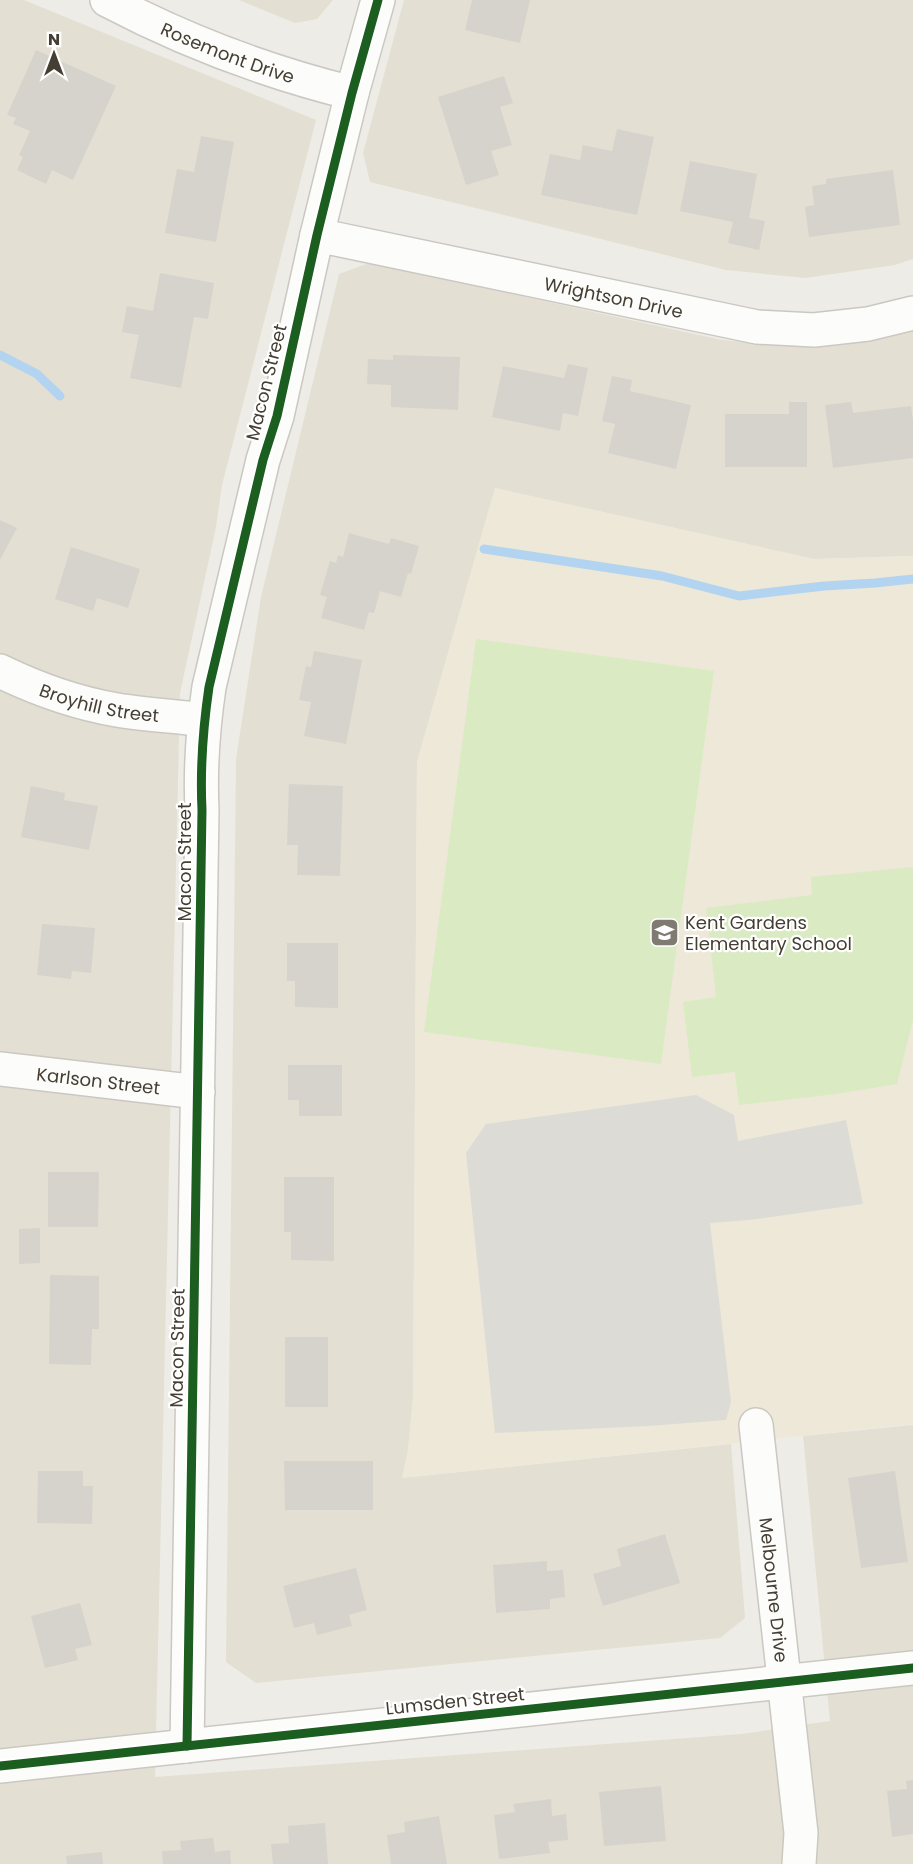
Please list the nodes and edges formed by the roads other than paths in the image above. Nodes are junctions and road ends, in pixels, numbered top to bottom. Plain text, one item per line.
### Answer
1 (107, 0) edge
2 (378, 0) edge
3 (352, 93) junction
4 (317, 235) junction
5 (913, 313) edge
6 (0, 671) edge
7 (204, 720) junction
8 (0, 1069) edge
9 (198, 1092) junction
10 (756, 1425) dead end
11 (913, 1668) edge
12 (785, 1682) junction
13 (188, 1746) junction
14 (0, 1766) edge
15 (800, 1864) edge

1 - 3 street, Rosemont Drive
2 - 3 street, Macon Street
3 - 4 street, Macon Street
4 - 5 street, Wrightson Drive
4 - 7 street, Macon Street
6 - 7 street, Broyhill Street
7 - 9 street, Macon Street
8 - 9 street, Karlson Street
9 - 13 street, Macon Street
10 - 12 street, Melbourne Drive
11 - 12 street, Lumsden Street
12 - 13 street, Lumsden Street
12 - 15 street, Melbourne Drive
13 - 14 street, Lumsden Street

